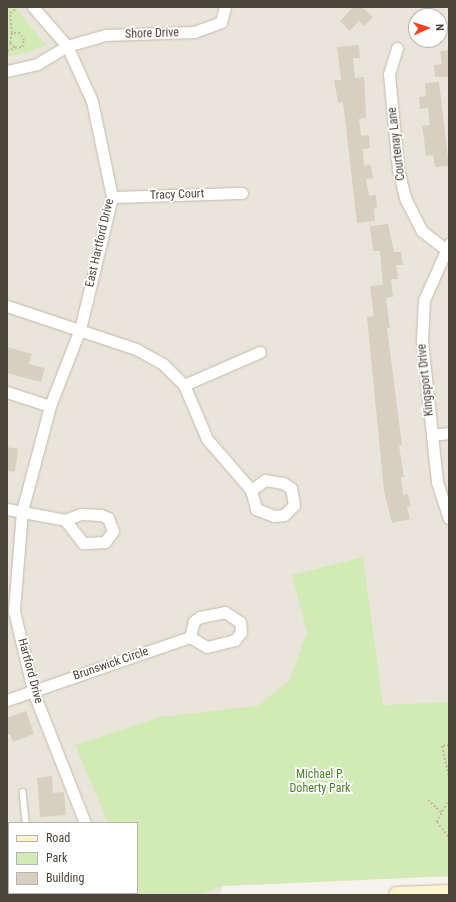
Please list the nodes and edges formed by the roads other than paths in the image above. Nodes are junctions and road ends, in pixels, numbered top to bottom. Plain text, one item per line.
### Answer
1 (33, 7) edge
2 (224, 7) edge
3 (67, 46) junction
4 (397, 48) dead end
5 (7, 71) edge
6 (242, 193) dead end
7 (112, 197) junction
8 (447, 247) edge
9 (7, 306) edge
10 (80, 329) junction
11 (260, 352) dead end
12 (184, 385) junction
13 (7, 392) edge
14 (50, 406) junction
15 (449, 433) edge
16 (432, 435) junction
17 (251, 490) dead end
18 (7, 509) edge
19 (22, 511) junction
20 (449, 518) edge
21 (65, 520) dead end
22 (11, 611) edge
23 (190, 636) junction
24 (33, 691) junction
25 (7, 700) edge
26 (23, 792) dead end
27 (26, 822) edge
28 (85, 822) edge
29 (449, 893) edge
30 (397, 895) edge

1 - 3 street, East Hartford Drive
2 - 3 street, Shore Drive
3 - 5 street
3 - 7 street, East Hartford Drive
4 - 8 street, Courtenay Lane
6 - 7 street, Tracy Court
7 - 10 street, East Hartford Drive
8 - 16 street, Kingsport Drive
9 - 10 street
10 - 12 street
10 - 14 street, Hartford Drive
11 - 12 street
12 - 17 street
13 - 14 street
14 - 19 street, Hartford Drive
15 - 16 street
16 - 20 street, Kingsport Drive
18 - 19 street
19 - 21 street
19 - 22 street, Hartford Drive
22 - 24 street, Hartford Drive
23 - 23 street
23 - 24 street, Brunswick Circle
24 - 25 street, Brunswick Circle
24 - 28 street, Hartford Drive
26 - 27 lane
29 - 30 street

